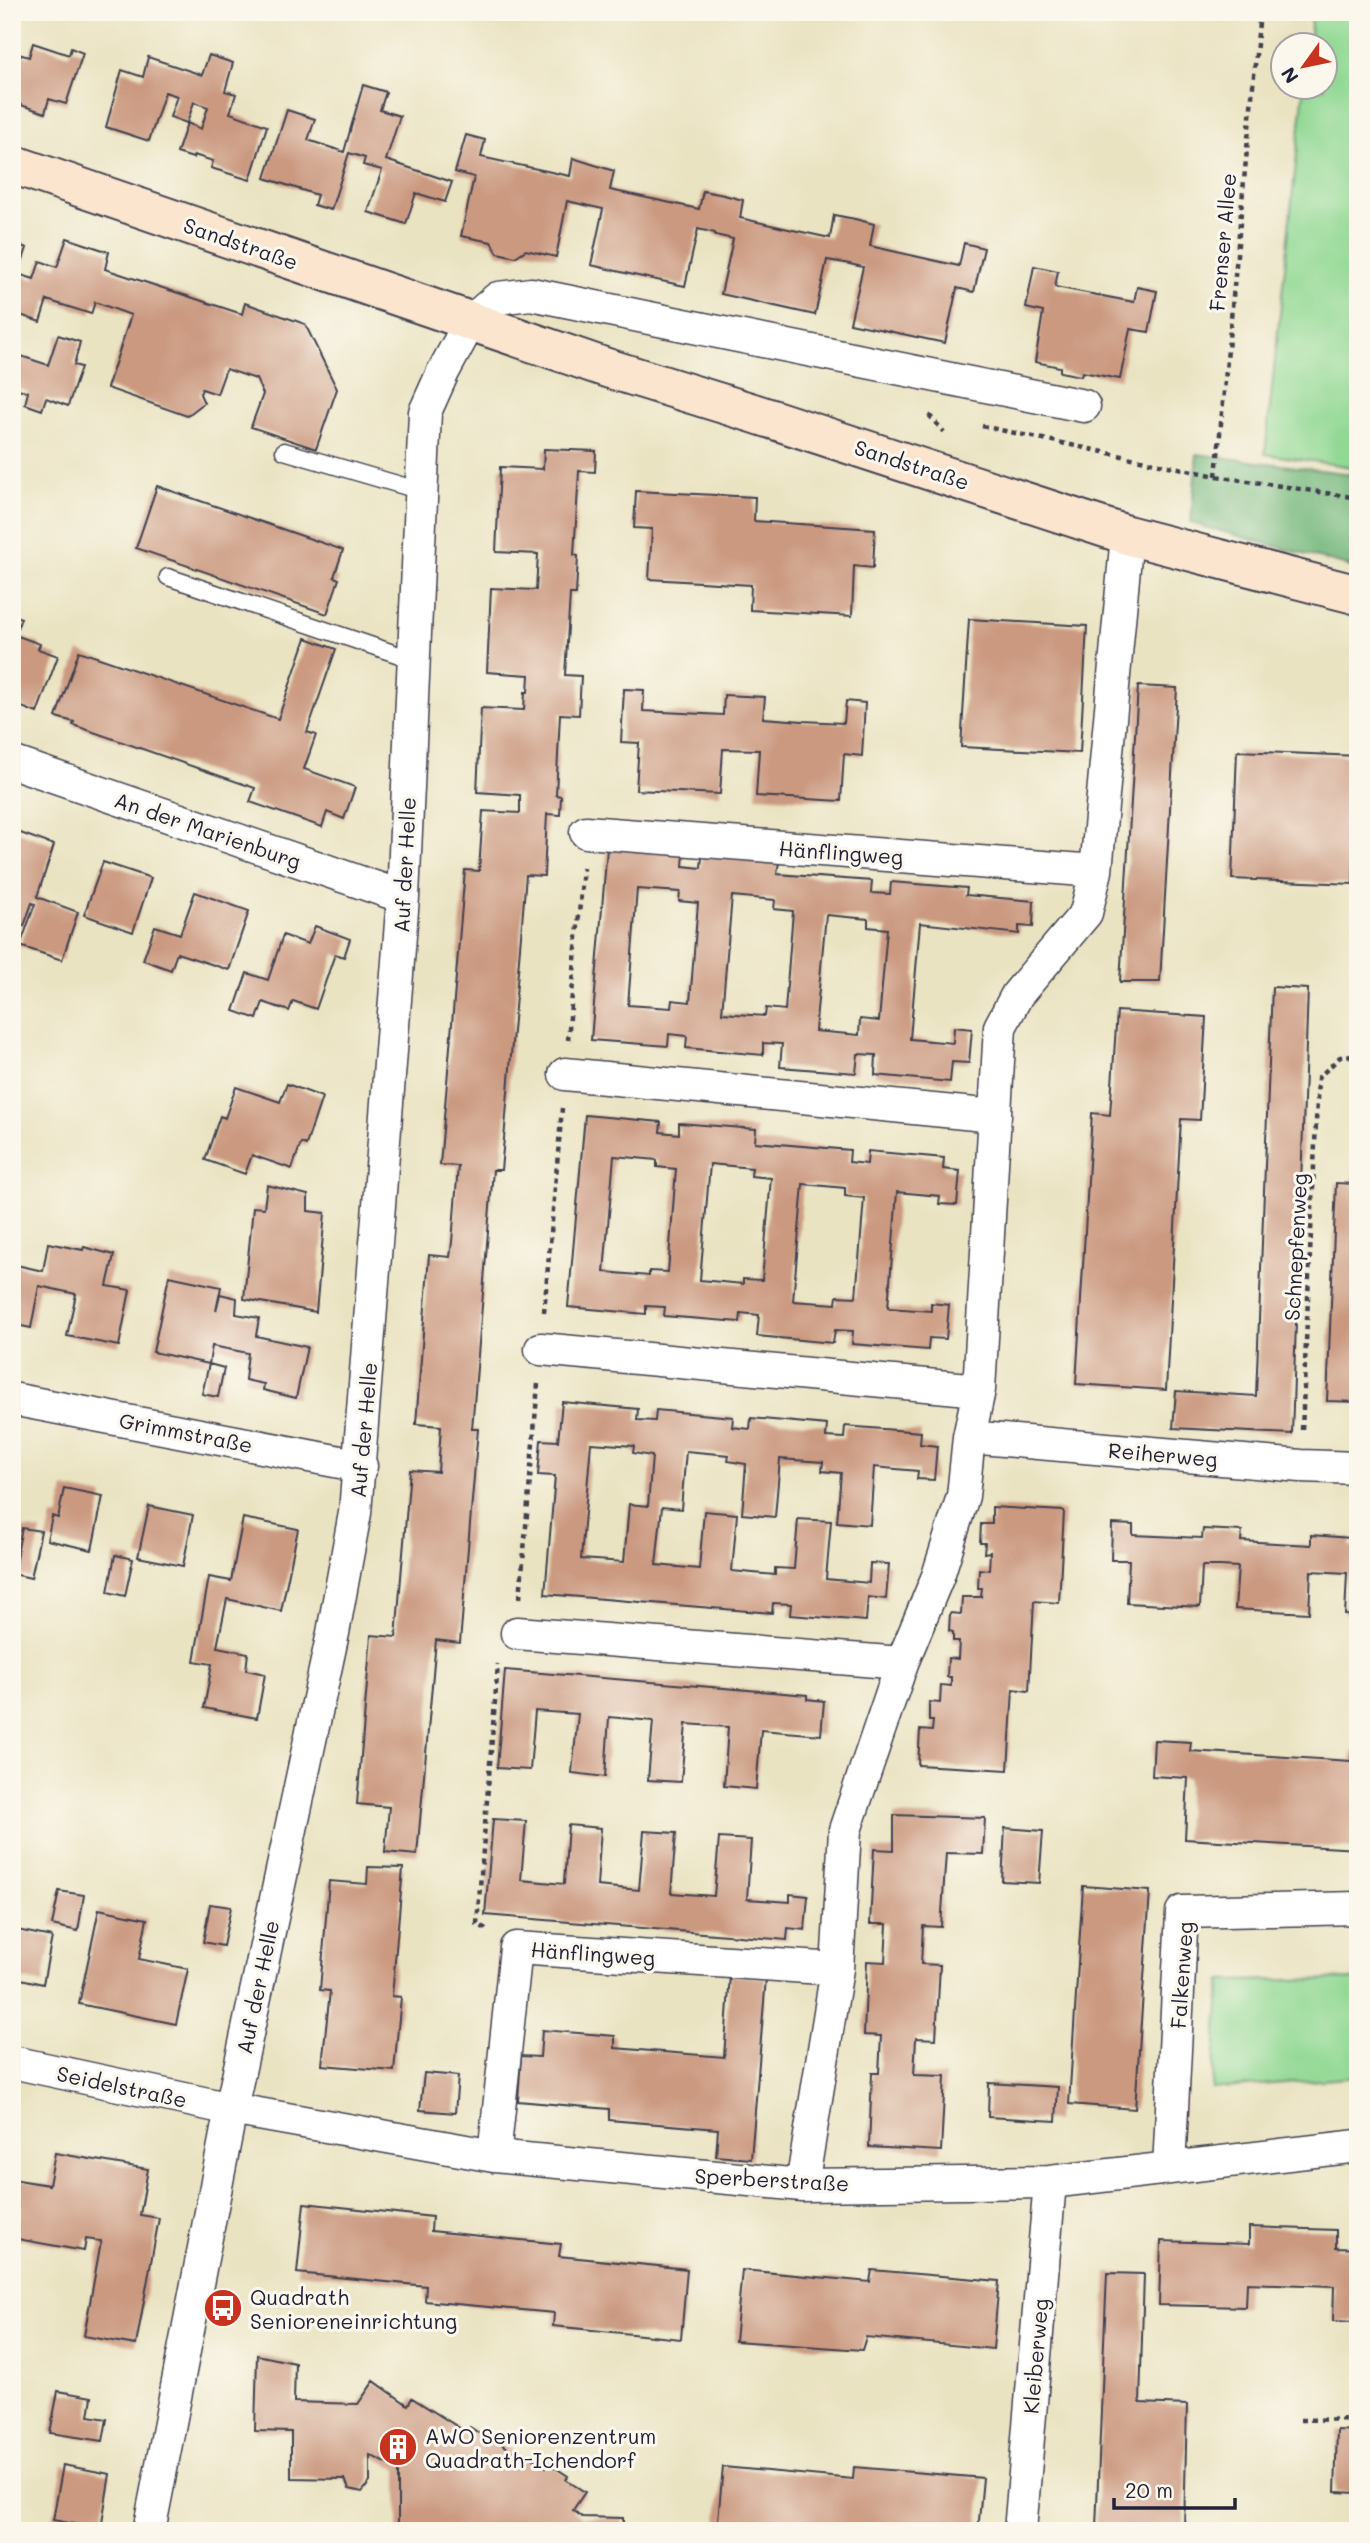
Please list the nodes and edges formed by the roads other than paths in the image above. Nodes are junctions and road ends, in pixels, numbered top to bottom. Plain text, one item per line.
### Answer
1 (12, 164) edge
2 (470, 322) junction
3 (1084, 405) dead end
4 (284, 451) dead end
5 (421, 491) junction
6 (1127, 535) junction
7 (168, 577) dead end
8 (1358, 595) edge
9 (414, 660) junction
10 (12, 762) edge
11 (586, 832) road end
12 (1096, 872) junction
13 (403, 897) junction
14 (565, 1074) road end
15 (995, 1116) junction
16 (541, 1349) road end
17 (979, 1390) junction
18 (12, 1399) edge
19 (969, 1437) junction
20 (361, 1466) junction
21 (1358, 1468) edge
22 (517, 1633) road end
23 (902, 1663) junction
24 (1358, 1908) edge
25 (837, 1969) junction
26 (12, 2062) edge
27 (231, 2109) junction
28 (1358, 2146) edge
29 (494, 2156) junction
30 (1169, 2168) junction
31 (1050, 2182) junction
32 (802, 2185) junction
33 (149, 2531) edge
34 (1020, 2531) edge

1 - 2 street, Sandstraße
2 - 3 street
2 - 5 street, Auf der Helle
2 - 6 street, Sandstraße
4 - 5 lane
5 - 9 street, Auf der Helle
6 - 8 street, Sandstraße
6 - 12 street
7 - 9 lane
9 - 13 street, Auf der Helle
10 - 13 street, An der Marienburg
11 - 12 street, Hänflingweg
12 - 15 street
13 - 20 street, Auf der Helle
14 - 15 street
15 - 17 street
16 - 17 street
17 - 19 street
18 - 20 street, Grimmstraße
19 - 21 street, Reiherweg
19 - 23 street
20 - 27 street, Auf der Helle
22 - 23 street
23 - 25 street
24 - 30 street, Falkenweg
25 - 29 street, Hänflingweg
25 - 32 street
26 - 27 street, Seidelstraße
27 - 29 street, Sperberstraße
27 - 33 street, Auf der Helle
28 - 30 street, Sperberstraße
29 - 32 street, Sperberstraße
30 - 31 street, Sperberstraße
31 - 32 street, Sperberstraße
31 - 34 street, Kleiberweg

